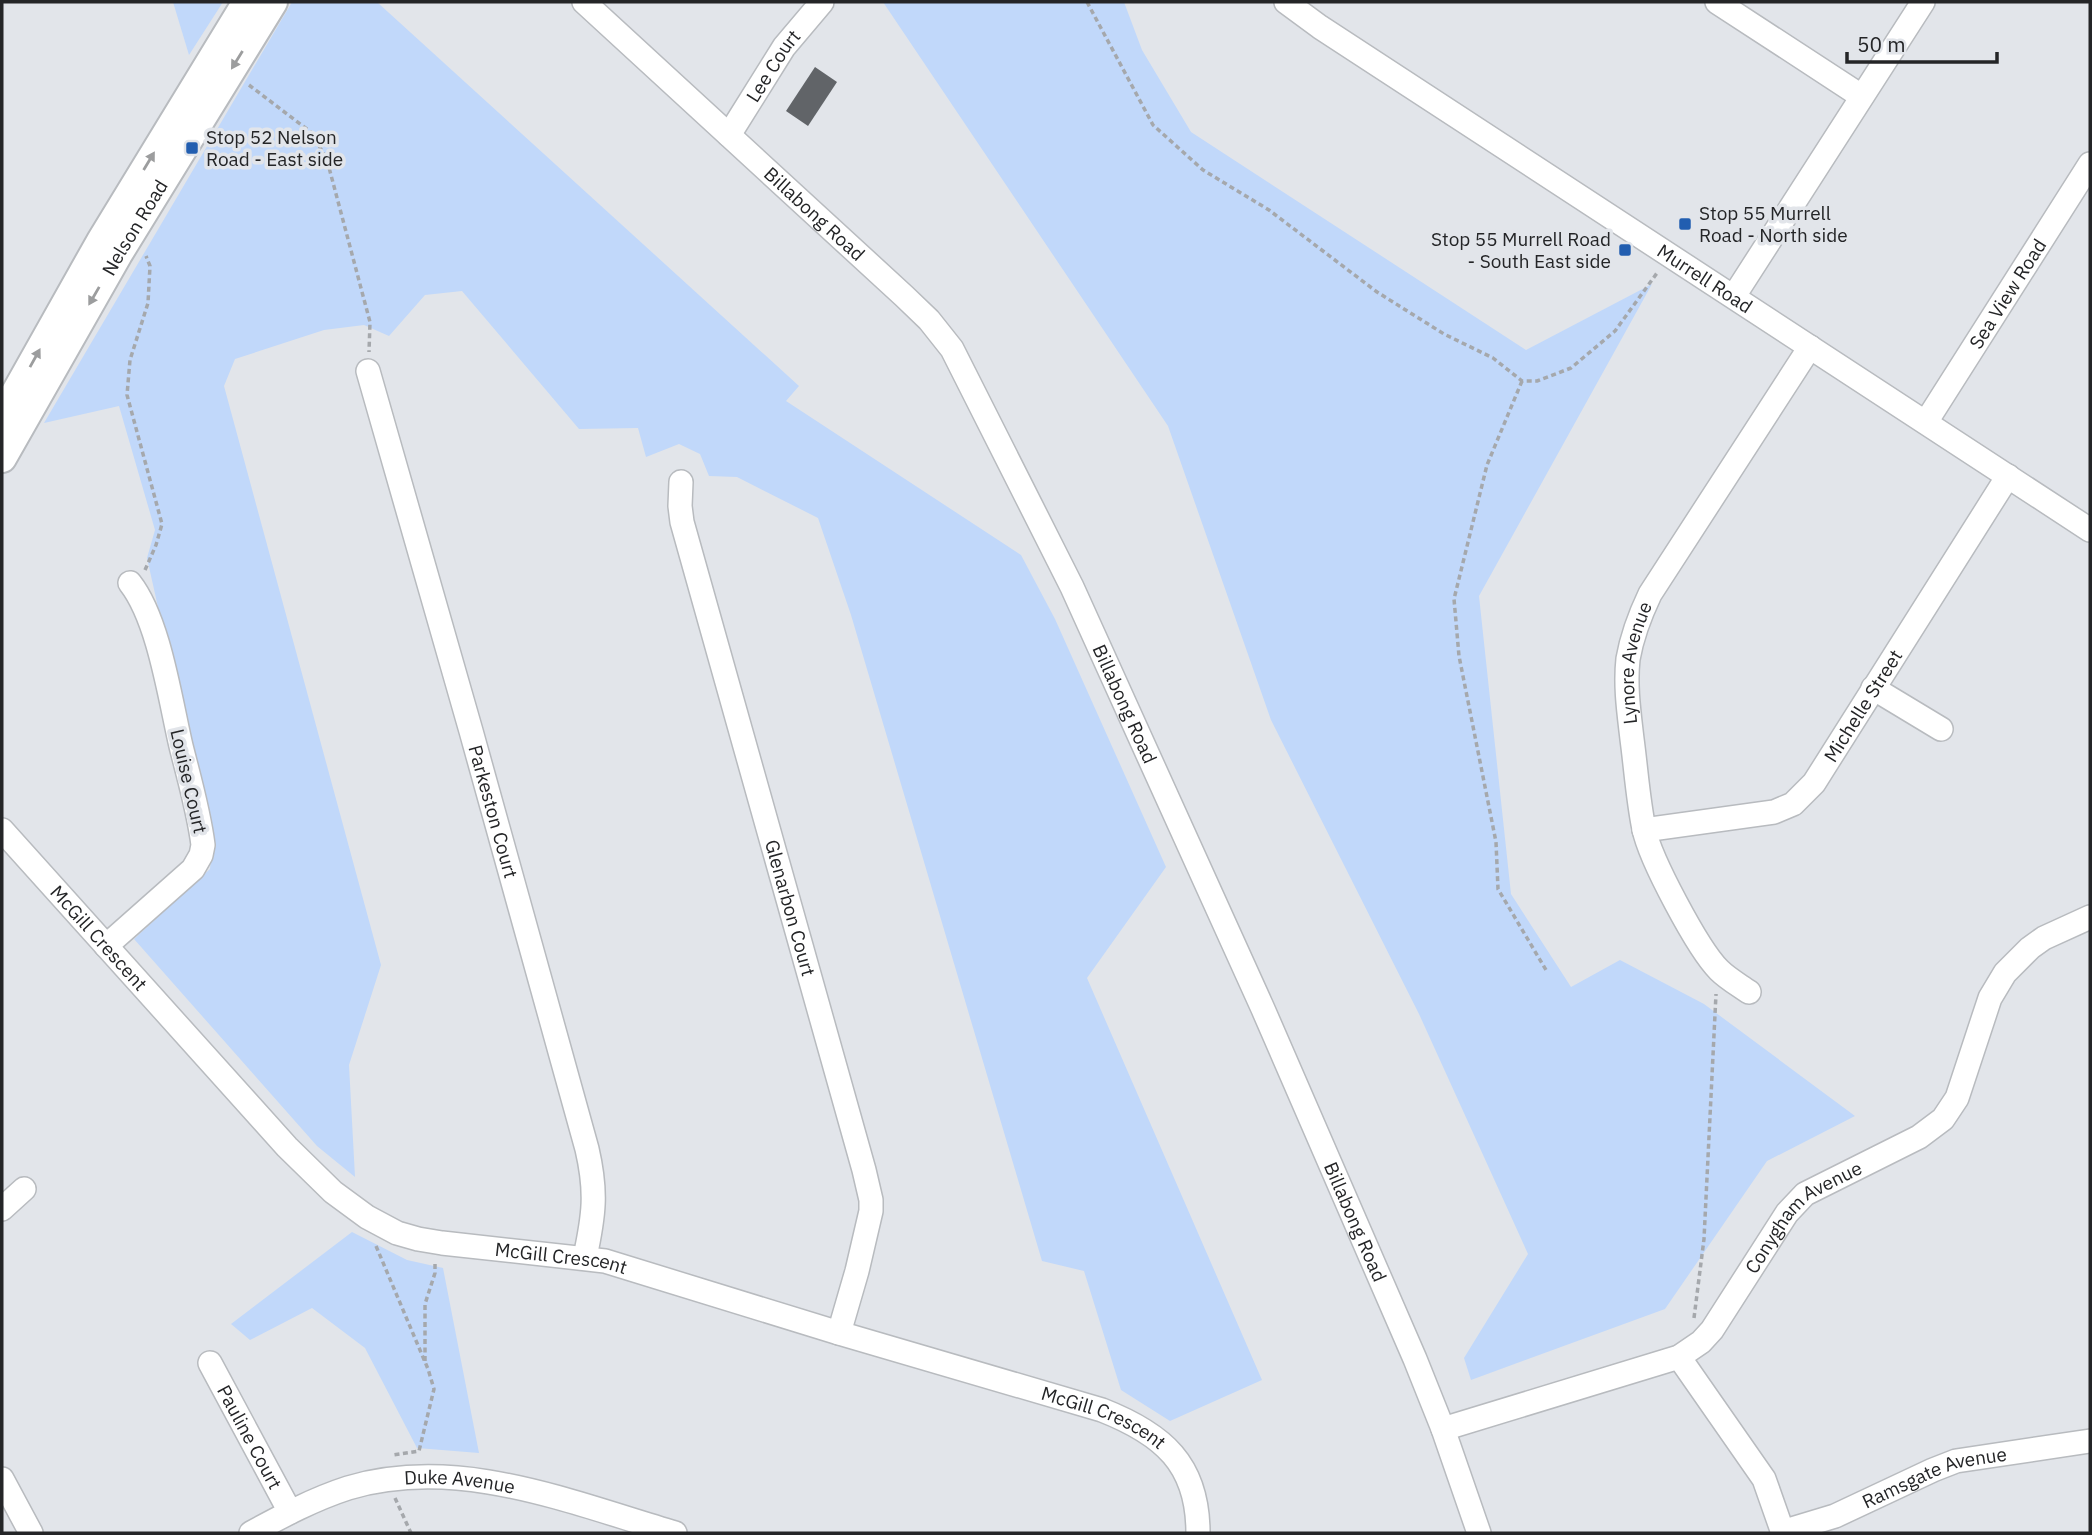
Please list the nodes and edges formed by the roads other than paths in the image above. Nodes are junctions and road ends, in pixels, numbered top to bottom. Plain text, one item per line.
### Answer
1 (247, 2) edge
2 (273, 2) edge
3 (584, 2) edge
4 (822, 2) edge
5 (1286, 2) edge
6 (1717, 2) edge
7 (1923, 2) edge
8 (1861, 96) junction
9 (729, 135) junction
10 (2090, 164) edge
11 (1734, 296) junction
12 (1810, 347) junction
13 (368, 371) road end
14 (2, 417) edge
15 (1926, 422) junction
16 (2, 458) edge
17 (2008, 476) junction
18 (681, 482) dead end
19 (2090, 530) edge
20 (137, 577) road end
21 (1873, 688) junction
22 (1941, 729) dead end
23 (1644, 830) junction
24 (5, 839) edge
25 (2090, 917) edge
26 (106, 946) junction
27 (1749, 992) dead end
28 (24, 1189) dead end
29 (2, 1209) edge
30 (585, 1258) junction
31 (839, 1333) junction
32 (1684, 1354) junction
33 (210, 1363) dead end
34 (1443, 1429) junction
35 (2090, 1441) edge
36 (2, 1479) edge
37 (290, 1512) junction
38 (31, 1533) edge
39 (251, 1533) edge
40 (675, 1533) edge
41 (1198, 1533) edge
42 (1479, 1533) edge
43 (1783, 1533) edge

14 -> 1 main road, Nelson Road
2 -> 16 main road, Nelson Road
3 - 9 street, Billabong Road
4 - 9 street, Lee Court
5 - 11 street, Murrell Road
6 - 8 street
7 - 8 street
8 - 11 street
9 - 34 street, Billabong Road
10 - 15 street, Sea View Road
11 - 12 street, Murrell Road
12 - 15 street, Murrell Road
12 - 23 street, Lynore Avenue
13 - 30 street, Parkeston Court
15 - 17 street, Murrell Road
17 - 19 street, Murrell Road
17 - 21 street, Michelle Street
18 - 31 street, Glenarbon Court
20 - 26 street, Louise Court
21 - 22 street
21 - 23 street, Michelle Street
23 - 27 street, Lynore Avenue
24 - 26 street, McGill Crescent
25 - 32 street, Conygham Avenue
26 - 30 street, McGill Crescent
28 - 29 street
30 - 31 street, McGill Crescent
31 - 41 street, McGill Crescent
32 - 34 street, Conygham Avenue
32 - 43 street
33 - 37 street, Pauline Court
34 - 42 street, Billabong Road
35 - 43 street, Ramsgate Avenue
36 - 38 street
37 - 39 street, Duke Avenue
37 - 40 street, Duke Avenue

